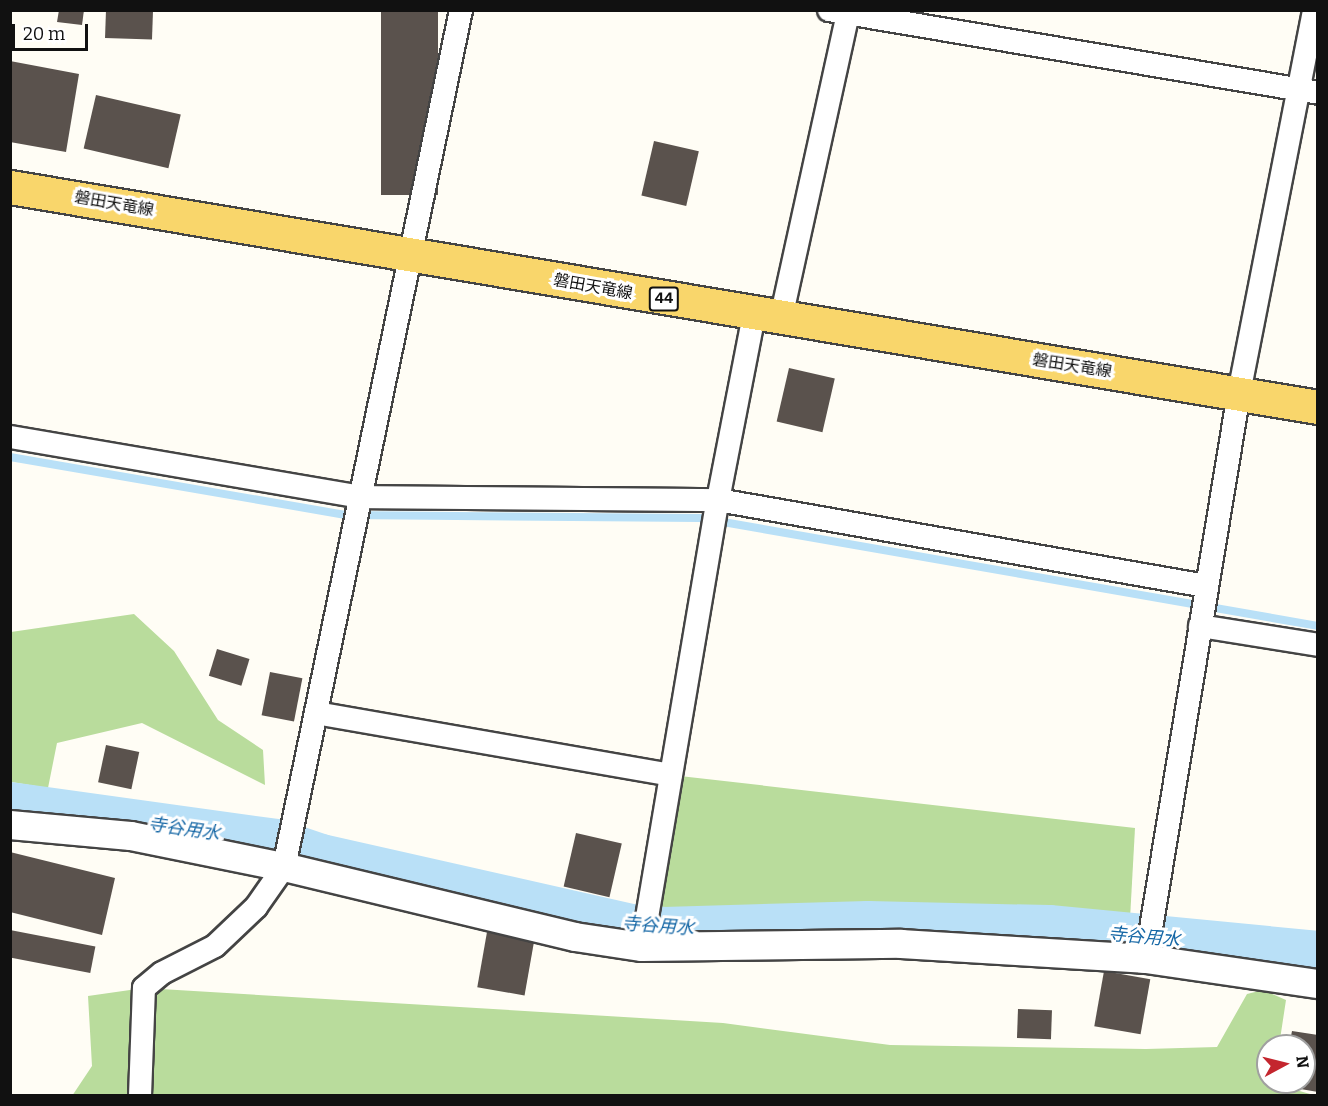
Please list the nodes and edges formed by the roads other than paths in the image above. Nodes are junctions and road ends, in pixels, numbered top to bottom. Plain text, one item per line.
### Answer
1 (461, 10) edge
2 (1314, 10) edge
3 (843, 12) edge
4 (1307, 92) edge
5 (10, 187) edge
6 (410, 256) junction
7 (767, 316) junction
8 (1239, 393) junction
9 (1317, 407) edge
10 (10, 437) edge
11 (360, 496) junction
12 (718, 500) junction
13 (1206, 586) junction
14 (1200, 626) junction
15 (1317, 645) edge
16 (316, 713) junction
17 (671, 775) junction
18 (10, 825) edge
19 (284, 867) junction
20 (642, 947) junction
21 (1146, 959) junction
22 (1317, 984) edge
23 (140, 1095) edge

1 - 6 street
2 - 4 street
3 - 4 street
3 - 7 street
4 - 8 street
5 - 6 main road, 磐田天竜線 / 44
6 - 7 main road, 磐田天竜線 / 44
6 - 11 street
7 - 8 main road, 磐田天竜線 / 44
7 - 12 street
8 - 9 main road, 磐田天竜線 / 44
8 - 13 street
10 - 11 street
11 - 12 street
11 - 16 street
12 - 13 street
12 - 17 street
13 - 14 street
14 - 15 street
14 - 21 street
16 - 17 street
16 - 19 street
17 - 20 street
18 - 19 street
19 - 20 street
19 - 23 street
20 - 21 street
21 - 22 street

